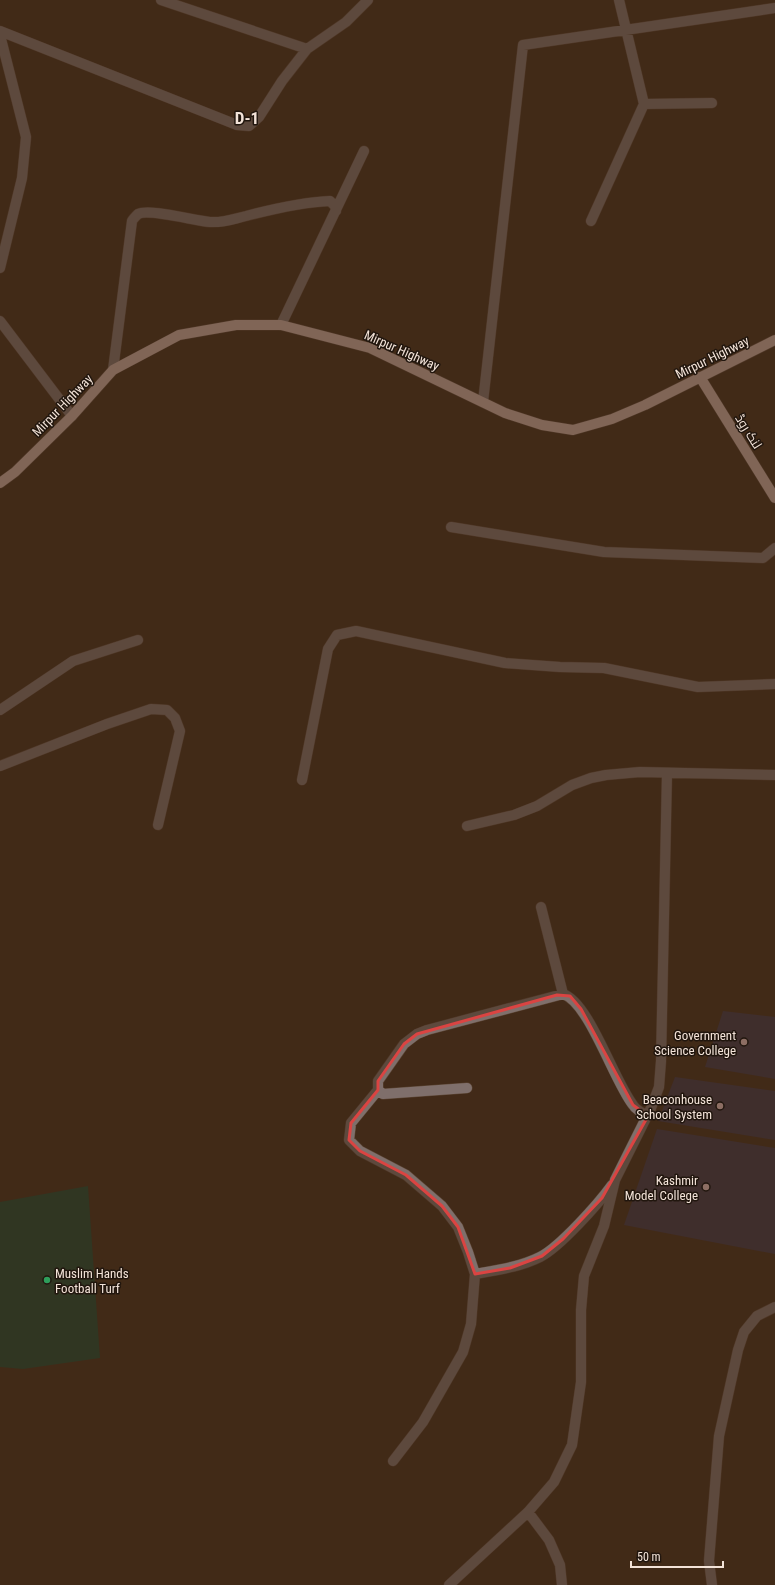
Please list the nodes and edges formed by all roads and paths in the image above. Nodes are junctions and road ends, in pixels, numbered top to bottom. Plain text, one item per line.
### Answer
1 (161, 0) edge
2 (368, 0) edge
3 (619, 0) edge
4 (775, 8) edge
5 (626, 30) junction
6 (0, 31) edge
7 (0, 35) edge
8 (307, 49) junction
9 (712, 103) dead end
10 (644, 104) junction
11 (364, 151) dead end
12 (336, 210) junction
13 (591, 220) dead end
14 (0, 268) edge
15 (0, 320) edge
16 (281, 325) junction
17 (775, 340) edge
18 (114, 370) junction
19 (700, 377) junction
20 (483, 402) junction
21 (72, 416) junction
22 (0, 483) edge
23 (775, 498) edge
24 (451, 527) dead end
25 (775, 548) edge
26 (138, 640) dead end
27 (775, 684) edge
28 (0, 710) edge
29 (0, 766) edge
30 (667, 773) junction
31 (775, 775) edge
32 (302, 780) dead end
33 (158, 825) dead end
34 (467, 826) dead end
35 (541, 907) dead end
36 (563, 994) junction
37 (467, 1088) dead end
38 (378, 1090) junction
39 (648, 1116) junction
40 (615, 1180) junction
41 (475, 1274) junction
42 (775, 1307) edge
43 (393, 1461) dead end
44 (528, 1512) junction
45 (449, 1585) edge
46 (562, 1585) edge
47 (712, 1585) edge

1 - 8 street
2 - 8 street
3 - 5 street
4 - 5 street
5 - 10 street
5 - 20 street
6 - 8 street
7 - 14 street
9 - 10 street
10 - 13 street
11 - 12 street
12 - 16 street
12 - 18 street
15 - 21 street
16 - 18 main road, Mirpur Highway
16 - 20 main road, Mirpur Highway
17 - 19 main road, Mirpur Highway
18 - 21 main road, Mirpur Highway
19 - 20 main road, Mirpur Highway
19 - 23 main road, لنک روڈ
21 - 22 main road, Mirpur Highway
24 - 25 street
26 - 28 street
27 - 32 street
29 - 33 street
30 - 31 street
30 - 34 street
30 - 39 street
35 - 36 street
36 - 38 street
36 - 39 street
37 - 38 street
38 - 41 street
39 - 40 street
40 - 41 street
40 - 44 street
41 - 43 street
42 - 47 street
44 - 45 street
44 - 46 street

